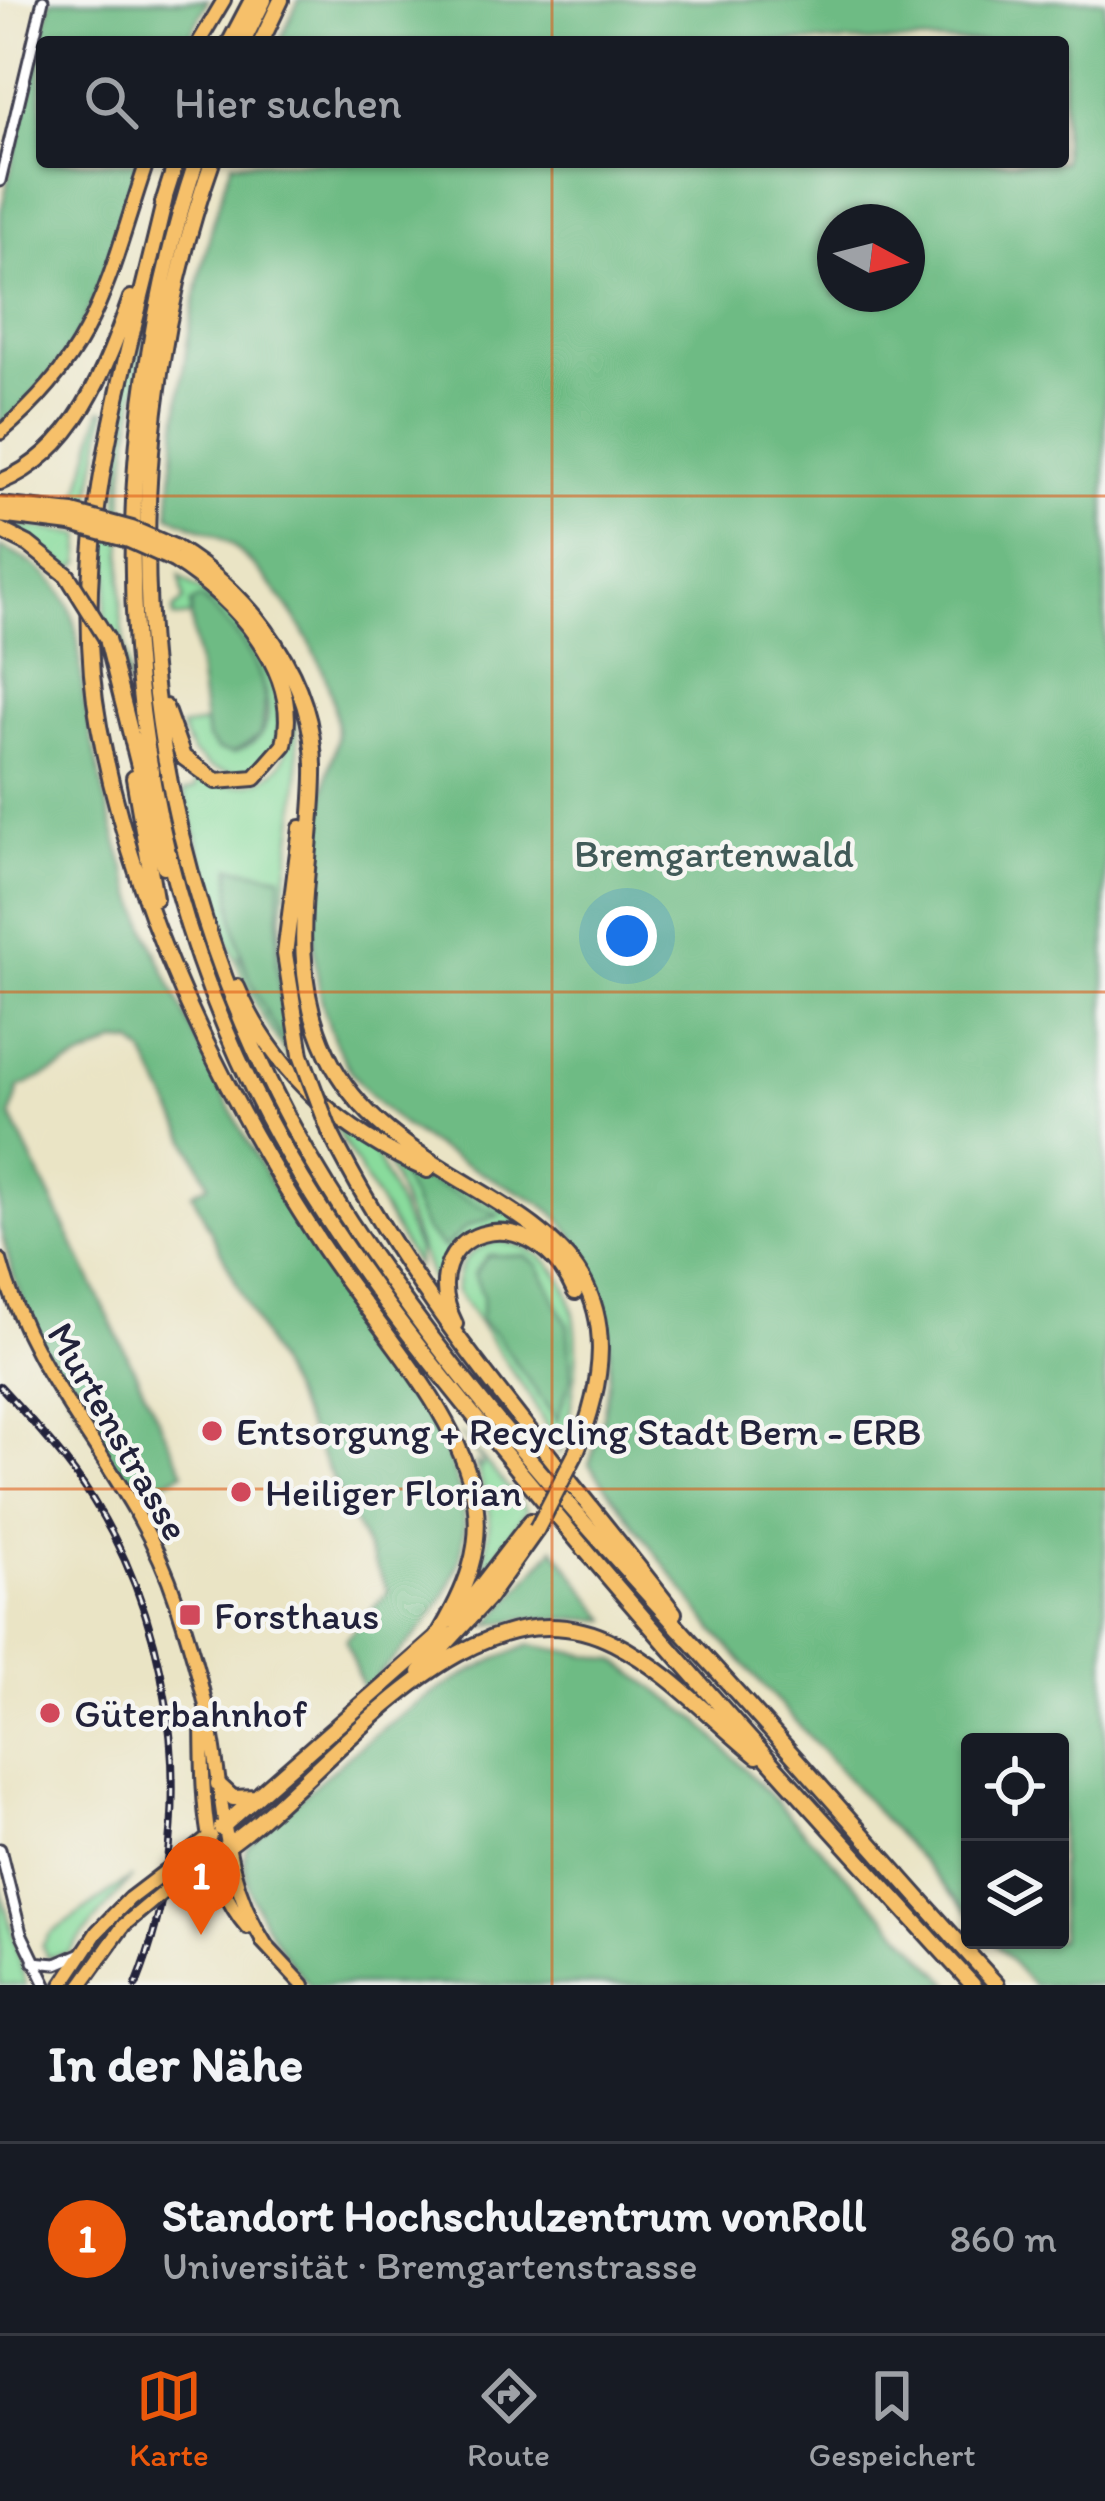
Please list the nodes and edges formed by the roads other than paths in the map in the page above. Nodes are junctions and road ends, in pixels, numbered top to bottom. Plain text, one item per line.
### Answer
1 (43, 0) edge
2 (220, 0) edge
3 (252, 0) edge
4 (263, 0) edge
5 (281, 0) edge
6 (201, 36) edge
7 (233, 36) edge
8 (246, 36) edge
9 (263, 36) edge
10 (145, 168) edge
11 (174, 168) edge
12 (194, 168) edge
13 (210, 168) edge
14 (0, 181) edge
15 (165, 199) junction
16 (0, 433) edge
17 (0, 482) edge
18 (0, 505) edge
19 (0, 515) edge
20 (72, 519) junction
21 (0, 530) edge
22 (174, 554) junction
23 (150, 622) junction
24 (306, 722) junction
25 (130, 727) junction
26 (200, 899) junction
27 (214, 999) junction
28 (206, 1038) junction
29 (513, 1208) junction
30 (0, 1260) edge
31 (485, 1375) junction
32 (572, 1450) junction
33 (534, 1525) junction
34 (435, 1641) junction
35 (721, 1675) junction
36 (392, 1702) junction
37 (202, 1703) junction
38 (789, 1782) junction
39 (218, 1784) junction
40 (261, 1796) junction
41 (215, 1833) junction
42 (0, 1849) edge
43 (219, 1851) junction
44 (177, 1872) junction
45 (225, 1888) junction
46 (266, 1945) junction
47 (82, 1953) junction
48 (34, 1961) junction
49 (46, 1985) edge
50 (62, 1985) edge
51 (81, 1985) edge
52 (303, 1985) edge
53 (973, 1985) edge
54 (997, 1985) edge

1 - 14 street
2 - 6 main road
3 - 7 highway
4 - 8 highway
5 - 9 highway
10 - 16 main road
11 - 15 highway
12 - 27 highway
13 - 23 highway
15 - 17 highway
15 - 28 highway
18 - 20 highway
19 - 20 highway
20 - 22 highway, bridge
21 - 25 highway, bridge
22 - 23 highway
22 - 24 highway
23 - 26 highway
24 - 29 highway
24 - 31 highway, bridge
25 - 27 highway
25 - 28 highway
26 - 29 highway
26 - 35 highway
27 - 38 highway
28 - 34 highway
29 - 32 highway
30 - 37 main road, Murtenstrasse
31 - 32 highway
31 - 35 highway
32 - 33 highway
33 - 34 highway
33 - 36 highway
34 - 40 highway
35 - 54 highway
36 - 38 highway
36 - 43 highway
37 - 39 main road, Murtenstrasse
37 - 41 main road, Murtenstrasse
38 - 53 highway
39 - 40 highway
39 - 41 main road, Murtenstrasse
40 - 41 highway
41 - 43 main road, Murtenstrasse
41 - 44 main road
42 - 48 street
43 - 44 main road
43 - 45 main road
43 - 46 main road
44 - 45 main road
44 - 47 main road, bridge
44 - 51 main road, bridge
45 - 46 main road
46 - 52 main road
47 - 48 street
47 - 50 main road
48 - 49 street

